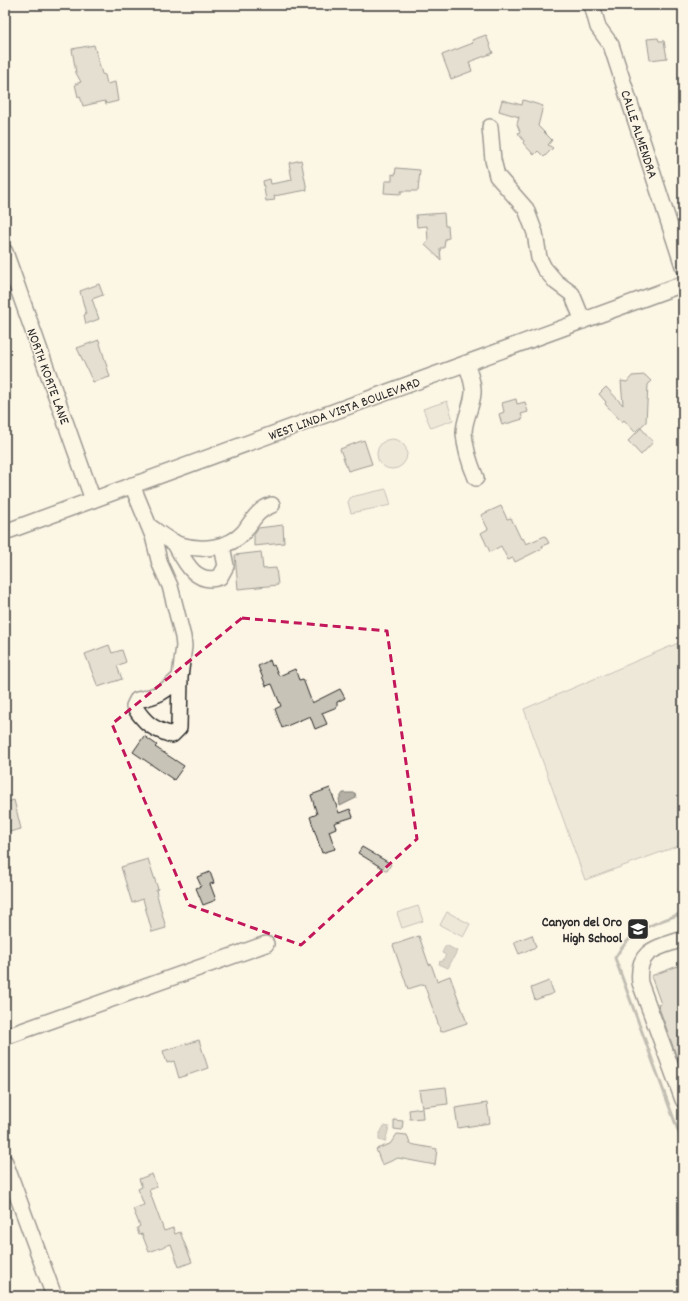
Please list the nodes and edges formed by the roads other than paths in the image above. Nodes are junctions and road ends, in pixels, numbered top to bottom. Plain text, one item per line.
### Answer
1 (592, 5) edge
2 (490, 127) dead end
3 (5, 252) edge
4 (683, 266) edge
5 (683, 284) edge
6 (583, 321) junction
7 (466, 363) junction
8 (476, 478) dead end
9 (132, 485) junction
10 (93, 500) junction
11 (272, 505) dead end
12 (149, 526) junction
13 (5, 532) edge
14 (174, 542) junction
15 (222, 546) junction
16 (180, 677) dead end
17 (683, 939) edge
18 (266, 944) dead end
19 (5, 1037) edge
20 (683, 1100) edge
21 (5, 1162) edge
22 (54, 1296) edge

1 - 4 street, CALLE ALMENDRA
2 - 6 street
3 - 10 street, NORTH KORTE LANE
5 - 6 street, WEST LINDA VISTA BOULEVARD
6 - 7 street, WEST LINDA VISTA BOULEVARD
7 - 8 street
7 - 9 street, WEST LINDA VISTA BOULEVARD
9 - 10 street, WEST LINDA VISTA BOULEVARD
9 - 12 street
10 - 13 street, WEST LINDA VISTA BOULEVARD
11 - 15 street
12 - 14 street
12 - 16 street
14 - 15 street
14 - 15 street
17 - 20 street
18 - 19 street
21 - 22 street

